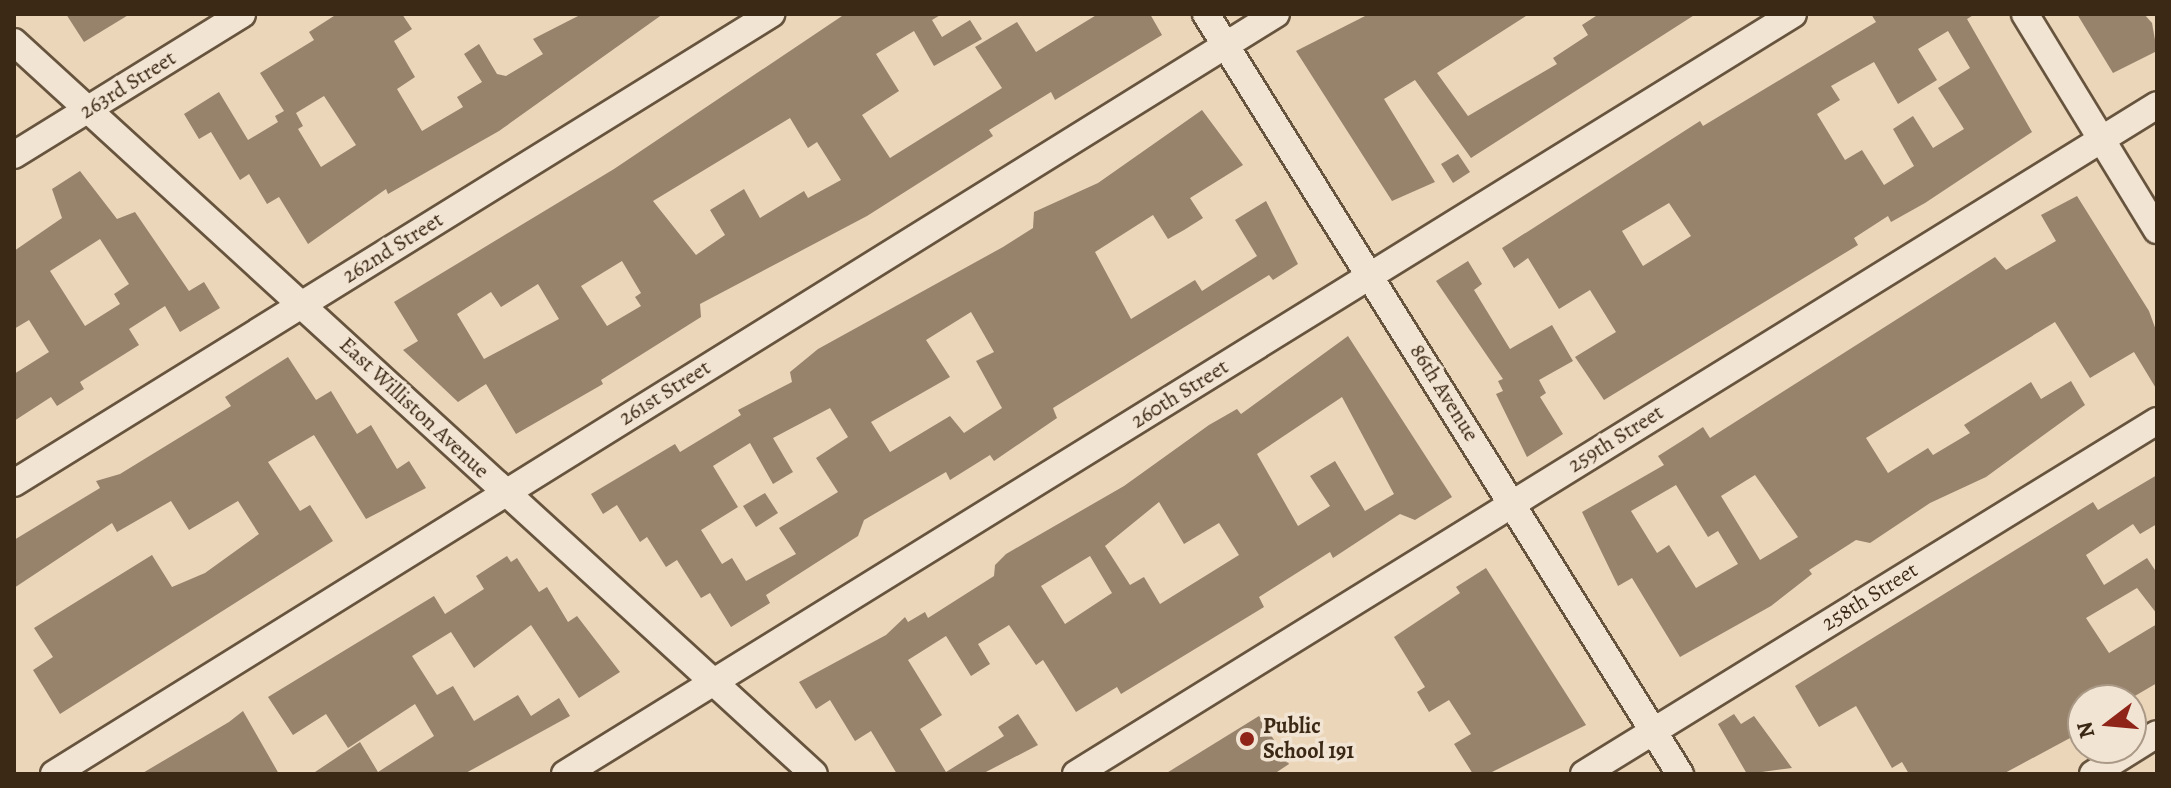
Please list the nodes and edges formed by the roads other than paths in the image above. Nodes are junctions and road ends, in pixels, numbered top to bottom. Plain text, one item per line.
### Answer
1 (242, 14) edge
2 (771, 14) edge
3 (1206, 14) edge
4 (1276, 14) edge
5 (1793, 14) edge
6 (2025, 14) edge
7 (14, 42) edge
8 (1225, 46) junction
9 (2157, 105) edge
10 (87, 110) junction
11 (2101, 139) junction
12 (14, 155) edge
13 (2157, 230) edge
14 (1371, 276) junction
15 (302, 305) junction
16 (2157, 421) edge
17 (14, 483) edge
18 (506, 493) junction
19 (1512, 504) junction
20 (715, 682) junction
21 (1654, 731) junction
22 (2157, 734) edge
23 (54, 774) edge
24 (565, 774) edge
25 (814, 774) edge
26 (1076, 774) edge
27 (1584, 774) edge
28 (1680, 774) edge
29 (2093, 774) edge

1 - 10 street, 263rd Street
2 - 15 street, 262nd Street
3 - 8 street, 86th Avenue
4 - 8 street, 261st Street
5 - 14 street, 260th Street
6 - 11 street
7 - 10 street, East Williston Avenue
8 - 14 street, 86th Avenue
8 - 18 street, 261st Street
9 - 11 street, 259th Street
10 - 12 street, 263rd Street
10 - 15 street, East Williston Avenue
11 - 13 street
11 - 19 street, 259th Street
14 - 19 street, 86th Avenue
14 - 20 street, 260th Street
15 - 17 street, 262nd Street
15 - 18 street, East Williston Avenue
16 - 21 street, 258th Street
18 - 20 street, East Williston Avenue
18 - 23 street, 261st Street
19 - 21 street, 86th Avenue
19 - 26 street, 259th Street
20 - 24 street, 260th Street
20 - 25 street, East Williston Avenue
21 - 27 street, 258th Street
21 - 28 street, 86th Avenue
22 - 29 street

